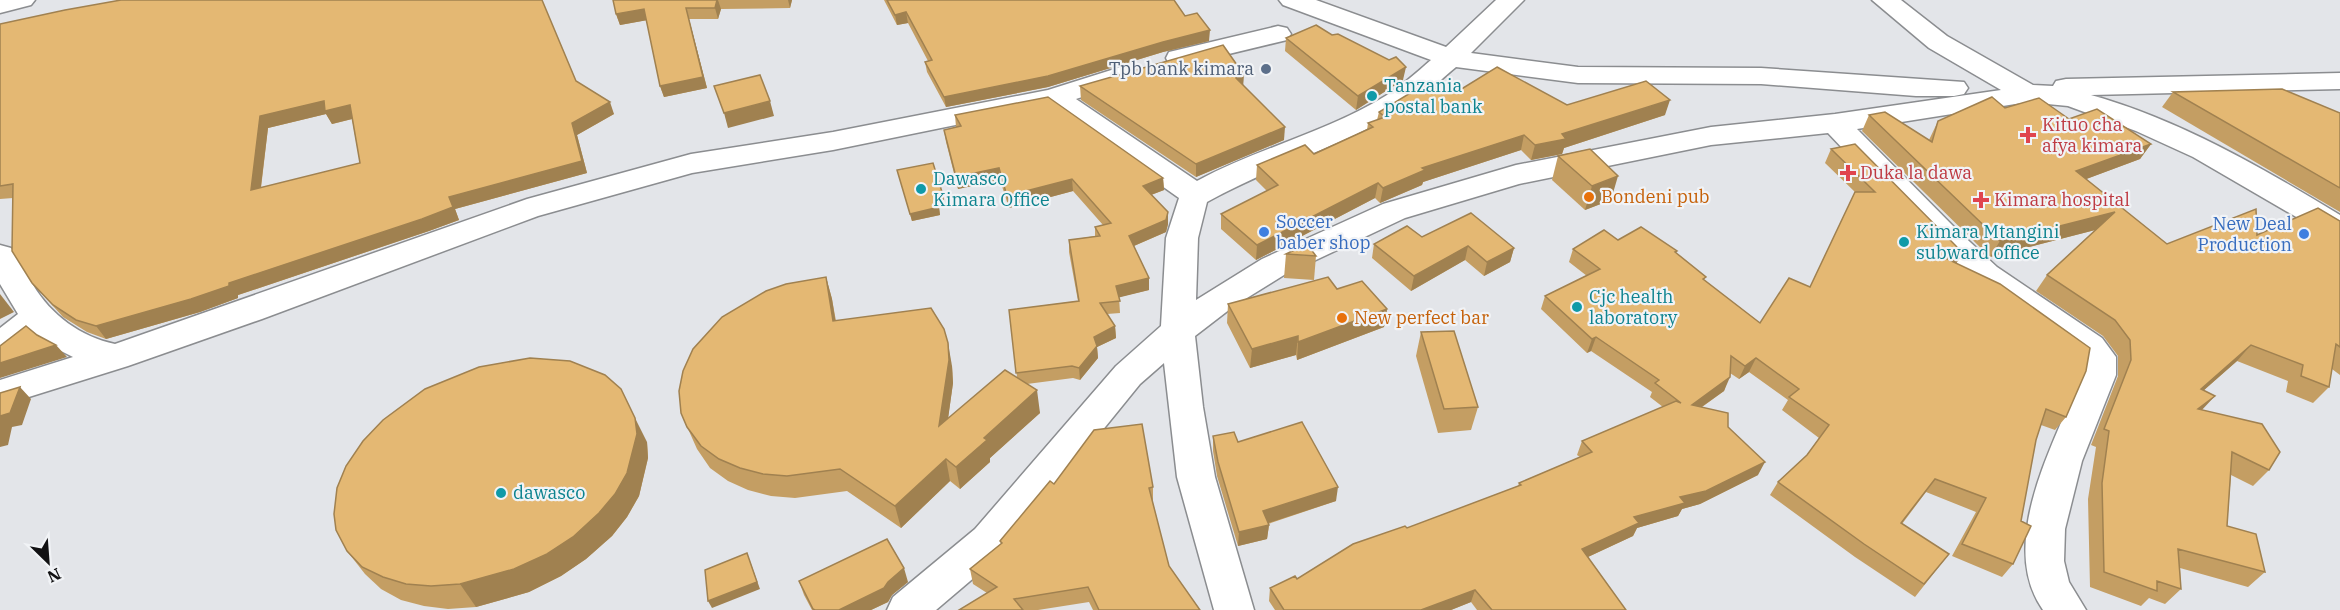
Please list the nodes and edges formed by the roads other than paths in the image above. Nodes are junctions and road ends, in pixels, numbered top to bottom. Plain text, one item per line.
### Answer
1 (22, 0) edge
2 (1292, 0) edge
3 (1511, 0) edge
4 (1885, 0) edge
5 (0, 5) edge
6 (39, 19) edge
7 (0, 28) edge
8 (1278, 34) dead end
9 (1450, 58) junction
10 (2340, 81) edge
11 (2023, 91) junction
12 (1054, 97) junction
13 (1835, 123) junction
14 (1196, 195) junction
15 (2340, 229) edge
16 (0, 256) edge
17 (38, 316) junction
18 (1178, 331) junction
19 (0, 345) edge
20 (116, 357) junction
21 (0, 393) edge
22 (907, 610) edge
23 (1234, 610) edge
24 (2066, 610) edge

1 - 5 main road
2 - 9 main road
3 - 9 main road
4 - 11 main road
6 - 7 main road
8 - 12 main road
9 - 11 main road
9 - 14 main road
10 - 11 main road
11 - 13 main road
11 - 15 main road
12 - 14 main road
12 - 20 main road
13 - 18 main road
13 - 24 main road
14 - 18 main road
16 - 17 main road
17 - 19 main road
17 - 20 main road
18 - 22 main road
18 - 23 main road
20 - 21 main road

